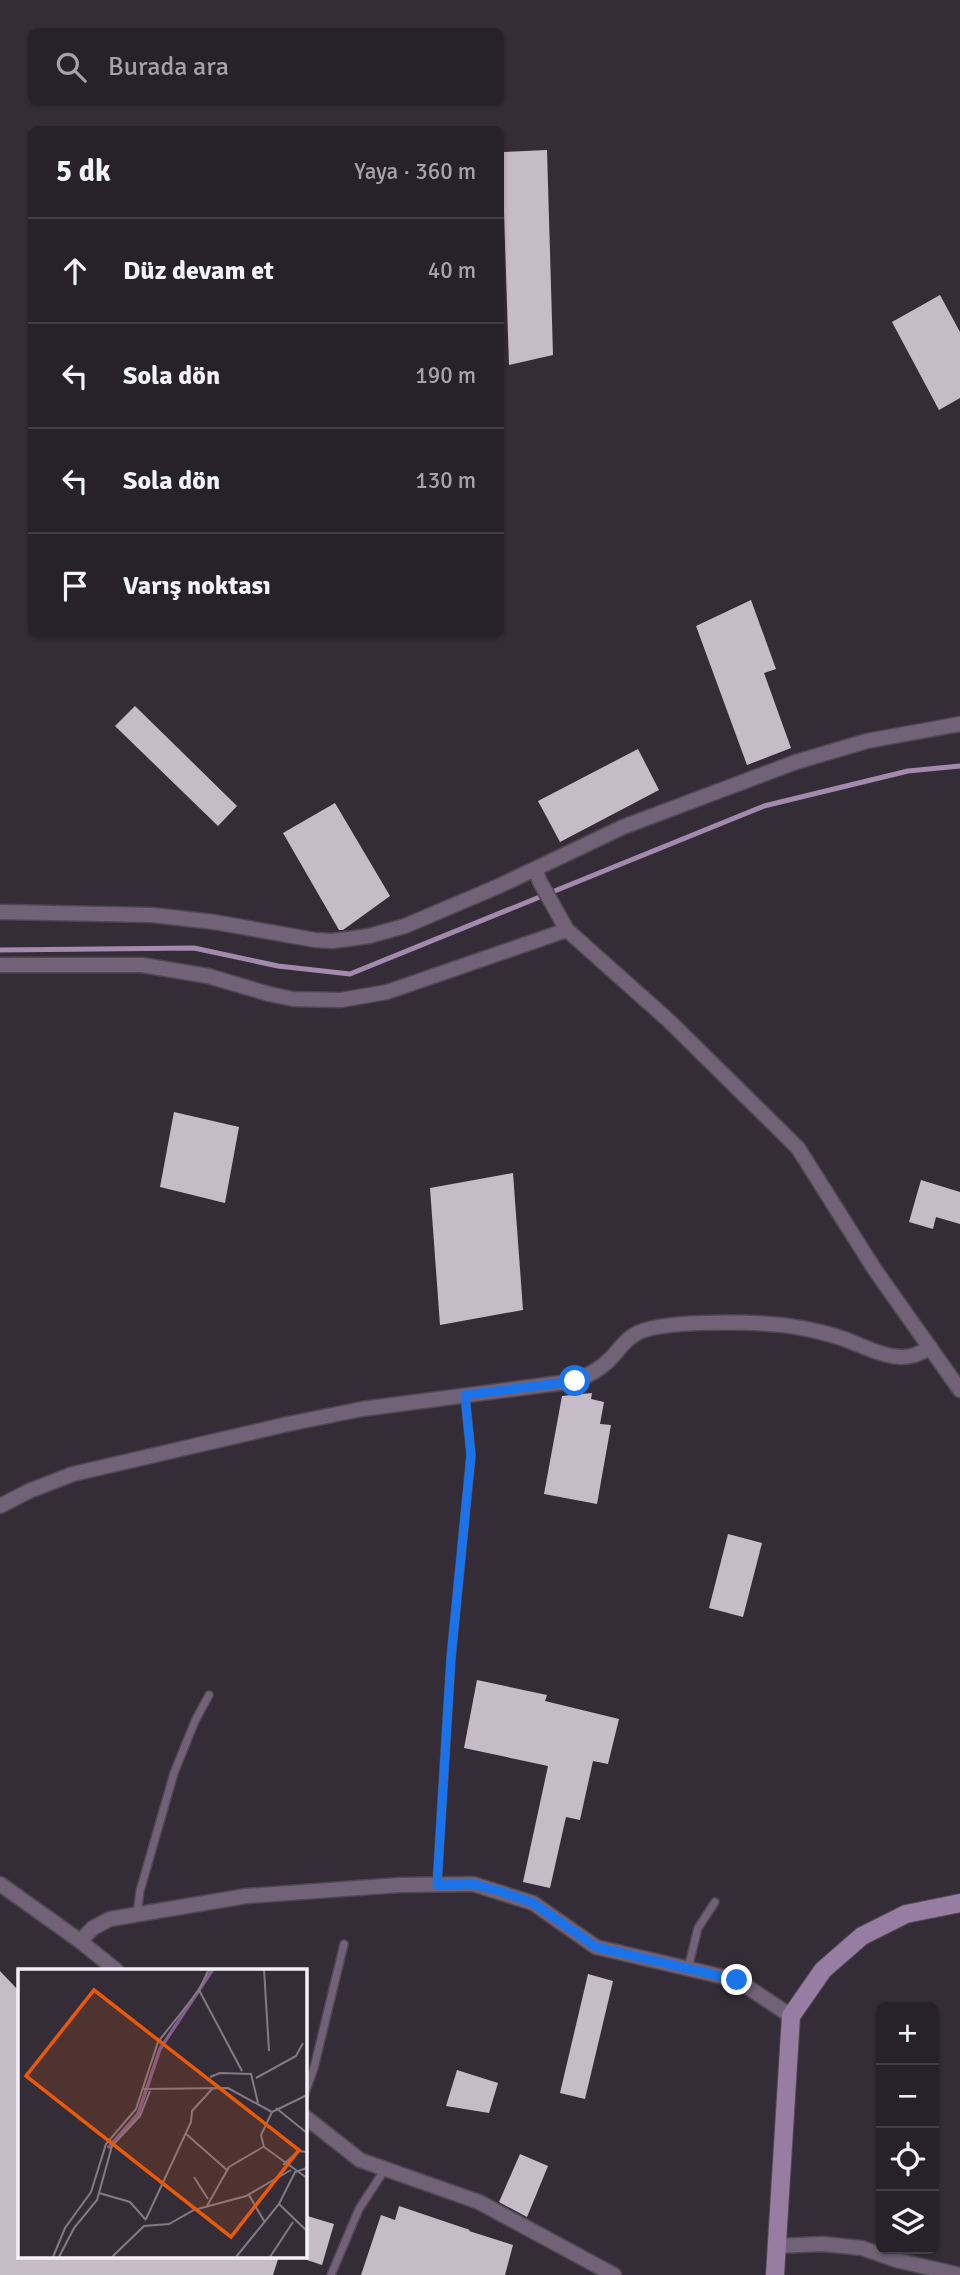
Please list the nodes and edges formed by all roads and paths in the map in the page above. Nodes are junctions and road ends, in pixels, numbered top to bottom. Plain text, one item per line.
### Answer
1 (960, 724) edge
2 (538, 876) junction
3 (0, 912) edge
4 (567, 930) junction
5 (0, 965) edge
6 (930, 1347) junction
7 (960, 1390) edge
8 (465, 1395) junction
9 (0, 1506) edge
10 (209, 1695) dead end
11 (0, 1884) edge
12 (437, 1885) junction
13 (715, 1902) dead end
14 (960, 1903) edge
15 (136, 1915) junction
16 (80, 1941) junction
17 (344, 1944) dead end
18 (688, 1968) junction
19 (115, 1969) edge
20 (791, 2016) junction
21 (306, 2090) edge
22 (306, 2118) edge
23 (385, 2169) junction
24 (777, 2246) junction
25 (331, 2275) edge
26 (614, 2275) edge
27 (775, 2275) edge
28 (960, 2275) edge

1 - 2 street
2 - 3 street
2 - 4 street
4 - 5 street
4 - 6 street
6 - 7 street
6 - 8 street
8 - 9 street
8 - 12 lane
10 - 15 lane
11 - 16 street
12 - 15 street
12 - 18 street
13 - 18 lane
14 - 20 street
15 - 16 street
16 - 19 street
17 - 21 lane
18 - 20 street
20 - 24 street
22 - 23 street
23 - 25 lane
23 - 26 street
24 - 27 street
24 - 28 street

